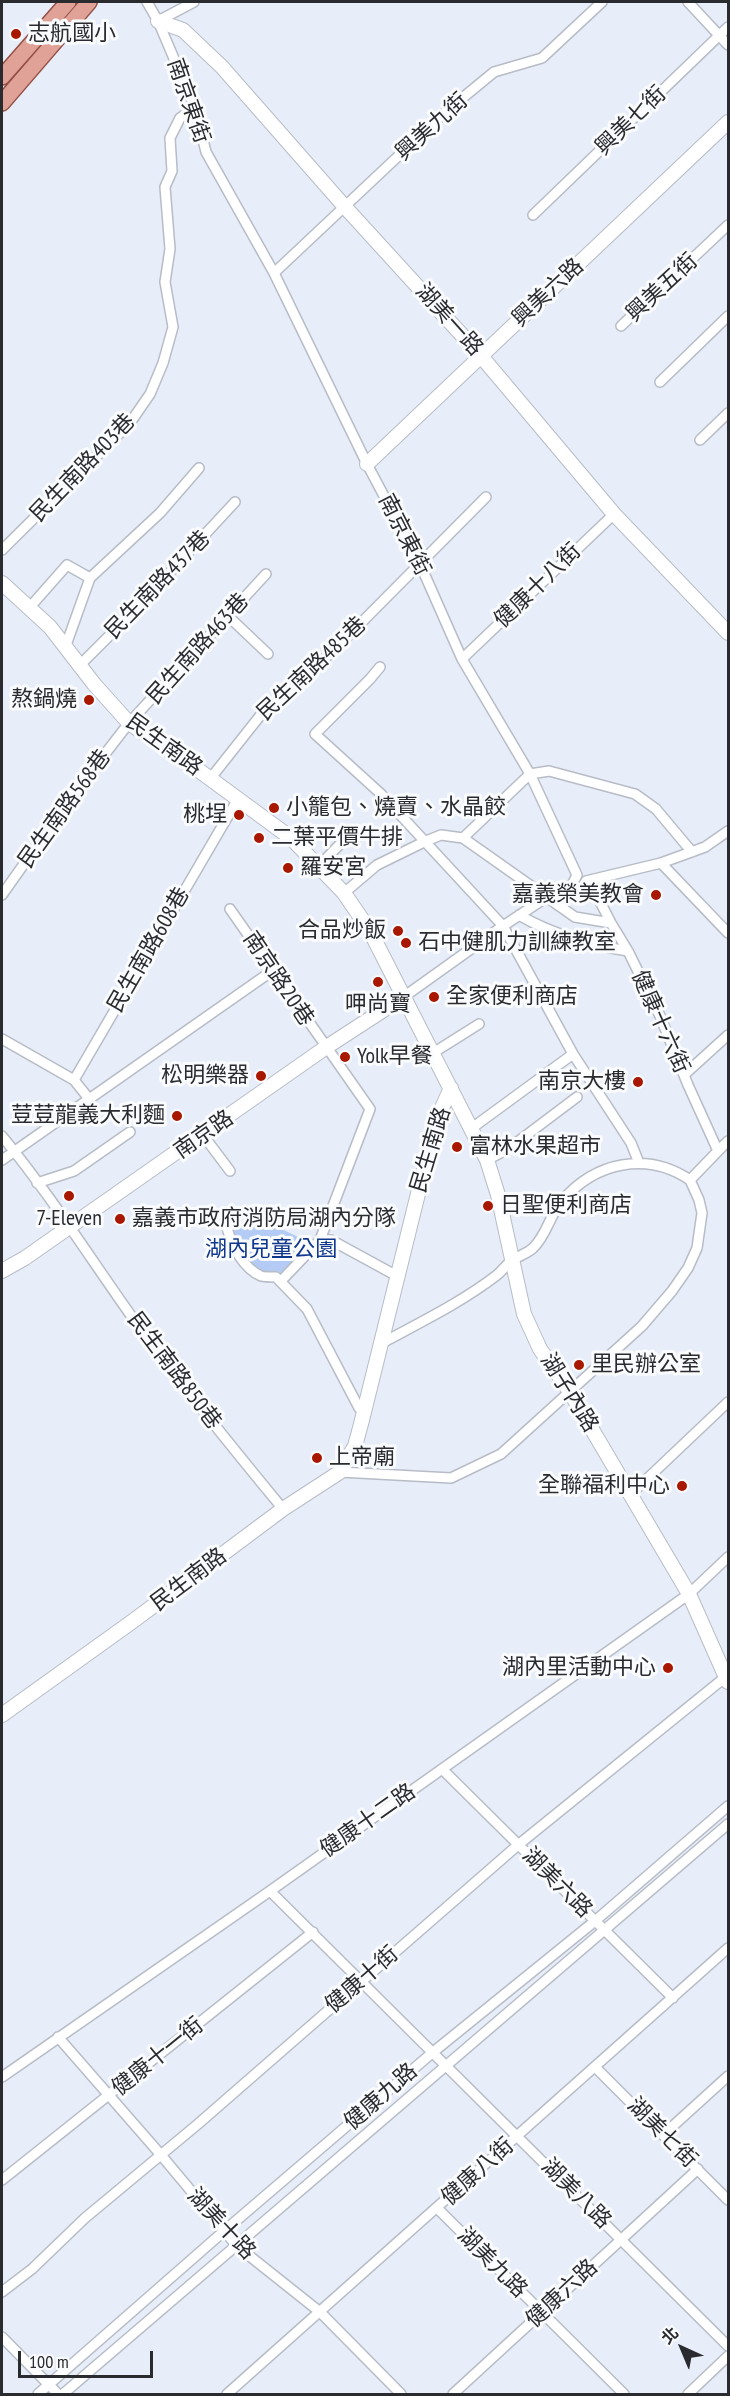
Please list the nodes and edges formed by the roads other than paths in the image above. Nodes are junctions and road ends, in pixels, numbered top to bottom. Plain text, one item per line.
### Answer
1 (68, 2) edge
2 (89, 2) edge
3 (147, 2) edge
4 (194, 2) edge
5 (602, 2) edge
6 (688, 2) edge
7 (158, 21) junction
8 (729, 27) edge
9 (720, 36) junction
10 (729, 45) edge
11 (2, 77) edge
12 (2, 102) edge
13 (195, 108) junction
14 (729, 122) edge
15 (345, 207) junction
16 (533, 215) dead end
17 (729, 225) edge
18 (274, 273) junction
19 (729, 316) edge
20 (621, 326) dead end
21 (482, 356) junction
22 (660, 382) dead end
23 (729, 413) edge
24 (699, 440) dead end
25 (367, 464) junction
26 (199, 468) dead end
27 (486, 497) dead end
28 (235, 502) dead end
29 (614, 514) junction
30 (2, 550) edge
31 (420, 564) junction
32 (266, 574) dead end
33 (90, 578) junction
34 (2, 583) edge
35 (30, 607) junction
36 (228, 616) junction
37 (729, 633) edge
38 (65, 648) junction
39 (268, 654) dead end
40 (462, 659) junction
41 (79, 666) junction
42 (380, 667) dead end
43 (129, 723) junction
44 (530, 774) junction
45 (210, 779) junction
46 (238, 799) junction
47 (729, 831) edge
48 (463, 838) junction
49 (344, 841) dead end
50 (426, 841) junction
51 (692, 852) junction
52 (661, 863) junction
53 (318, 867) junction
54 (575, 879) junction
55 (590, 882) junction
56 (344, 893) junction
57 (2, 895) edge
58 (547, 897) junction
59 (230, 909) dead end
60 (519, 915) junction
61 (611, 923) junction
62 (503, 926) junction
63 (729, 933) edge
64 (628, 951) junction
65 (272, 971) junction
66 (405, 996) junction
67 (479, 1024) dead end
68 (729, 1035) edge
69 (2, 1039) edge
70 (326, 1048) junction
71 (433, 1053) junction
72 (573, 1054) junction
73 (684, 1075) junction
74 (74, 1080) junction
75 (452, 1088) junction
76 (577, 1097) dead end
77 (90, 1100) junction
78 (472, 1128) junction
79 (130, 1132) dead end
80 (203, 1135) junction
81 (2, 1136) edge
82 (729, 1142) edge
83 (718, 1151) junction
84 (15, 1152) junction
85 (2, 1160) edge
86 (487, 1160) junction
87 (639, 1163) junction
88 (230, 1171) dead end
89 (690, 1180) junction
90 (37, 1182) junction
91 (72, 1227) junction
92 (227, 1228) dead end
93 (320, 1240) junction
94 (511, 1261) junction
95 (2, 1271) edge
96 (397, 1276) junction
97 (281, 1281) junction
98 (382, 1343) junction
99 (570, 1392) junction
100 (729, 1402) edge
101 (365, 1411) junction
102 (340, 1472) junction
103 (631, 1494) junction
104 (283, 1509) junction
105 (729, 1557) edge
106 (689, 1594) junction
107 (728, 1678) edge
108 (2, 1715) edge
109 (441, 1769) junction
110 (729, 1806) edge
111 (729, 1824) edge
112 (518, 1845) junction
113 (270, 1891) junction
114 (595, 1921) junction
115 (605, 1930) junction
116 (313, 1932) junction
117 (729, 1948) edge
118 (362, 1981) junction
119 (673, 1998) junction
120 (58, 2037) junction
121 (432, 2053) junction
122 (447, 2066) junction
123 (595, 2067) junction
124 (729, 2076) edge
125 (2, 2077) edge
126 (110, 2095) junction
127 (663, 2135) junction
128 (518, 2136) junction
129 (161, 2155) junction
130 (698, 2169) junction
131 (2, 2180) edge
132 (729, 2200) edge
133 (436, 2208) junction
134 (223, 2232) junction
135 (622, 2239) junction
136 (237, 2247) junction
137 (2, 2292) edge
138 (320, 2312) junction
139 (542, 2313) junction
140 (2, 2337) edge
141 (729, 2346) edge
142 (729, 2356) edge
143 (47, 2386) junction
144 (38, 2394) edge
145 (58, 2394) edge
146 (63, 2394) edge
147 (227, 2394) edge
148 (401, 2394) edge
149 (453, 2394) edge
150 (624, 2394) edge
151 (688, 2394) edge

1 - 11 main road
2 - 12 main road
3 - 7 street, 南京東街
4 - 7 street
5 - 15 street, 興美九街
6 - 9 street
7 - 13 street, 南京東街
7 - 15 street, 湖美一路
8 - 9 street, 興美七街
9 - 10 street
9 - 16 street, 興美七街
13 - 18 street, 南京東街
13 - 30 street, 民生南路403巷
14 - 21 street, 興美六路
15 - 18 street, 興美九街
15 - 21 street, 湖美一路
17 - 20 street, 興美五街
18 - 25 street, 南京東街
19 - 22 street
21 - 25 street, 興美六路
21 - 29 street, 湖美一路
23 - 24 street
25 - 31 street, 南京東街
26 - 33 street
27 - 31 street, 民生南路485巷
28 - 41 street, 民生南路437巷
29 - 37 street, 湖美一路
29 - 40 street, 健康十八街
31 - 40 street, 南京東街
31 - 45 street, 民生南路485巷
32 - 36 street, 民生南路463巷
33 - 35 street
33 - 38 street
34 - 35 street, 民生南路
35 - 38 street, 民生南路
36 - 39 street
36 - 43 street, 民生南路463巷
38 - 41 street, 民生南路
40 - 44 street, 南京東街
41 - 43 street, 民生南路
42 - 50 street
43 - 45 street, 民生南路
43 - 57 street, 民生南路568巷
44 - 48 street
44 - 51 street
44 - 54 street, 南京東街
45 - 46 street, 民生南路
46 - 53 street, 民生南路
46 - 74 street, 民生南路608巷
47 - 51 street
48 - 50 street
48 - 58 street
49 - 53 street
50 - 56 street
50 - 62 street
51 - 52 street
52 - 55 street
52 - 63 street
53 - 56 street, 民生南路
54 - 55 street
54 - 58 street
55 - 61 street, 健康十六街
56 - 66 street, 民生南路
58 - 60 street
58 - 61 street
59 - 65 street, 南京路20巷
60 - 62 street
60 - 64 street
61 - 64 street, 健康十六街
62 - 66 street
62 - 72 street
64 - 73 street, 健康十六街
65 - 70 street, 南京路20巷
65 - 77 street
66 - 70 street, 南京路
66 - 71 street, 民生南路
67 - 71 street
68 - 73 street
69 - 74 street
70 - 80 street, 南京路
70 - 93 street, 南京路20巷
71 - 75 street, 民生南路
72 - 78 street
72 - 87 street
73 - 83 street, 健康十六街
74 - 77 street
75 - 78 street, 湖子內路
75 - 96 street, 民生南路
76 - 86 street
77 - 84 street
78 - 86 street, 湖子內路
79 - 90 street
80 - 88 street
80 - 91 street, 南京路
81 - 84 street, 民生南路850巷
82 - 83 street
83 - 89 street
84 - 85 street
84 - 90 street, 民生南路850巷
86 - 94 street, 湖子內路
87 - 89 street
87 - 94 street
89 - 99 street
90 - 91 street, 民生南路850巷
91 - 95 street, 南京路
91 - 104 street, 民生南路850巷
92 - 97 street
93 - 96 street
93 - 97 street
94 - 98 street
94 - 99 street, 湖子內路
96 - 98 street, 民生南路
97 - 101 street
98 - 101 street, 民生南路
99 - 102 street
99 - 103 street, 湖子內路
100 - 103 street
101 - 102 street, 民生南路
102 - 104 street, 民生南路
103 - 106 street, 湖子內路
104 - 108 street, 民生南路
105 - 106 street, 健康十二路
106 - 107 street, 湖子內路
106 - 109 street, 健康十二路
107 - 112 street, 健康十街
109 - 112 street, 湖美六路
109 - 113 street, 健康十二路
110 - 114 street, 健康九路
111 - 115 street
112 - 114 street, 湖美六路
112 - 118 street, 健康十街
113 - 116 street, 湖美八路
113 - 120 street, 健康十二路
114 - 115 street, 湖美六路
114 - 121 street, 健康九路
115 - 119 street, 湖美六路
115 - 122 street
116 - 118 street, 湖美八路
116 - 126 street, 健康十一街
117 - 119 street, 健康八街
118 - 121 street, 湖美八路
118 - 129 street, 健康十街
119 - 123 street, 健康八街
120 - 125 street, 健康十二路
120 - 126 street, 湖美十路
121 - 122 street, 湖美八路
121 - 134 street, 健康九路
122 - 128 street, 湖美八路
122 - 136 street
123 - 127 street, 湖美七街
123 - 128 street, 健康八街
124 - 127 street
126 - 129 street, 湖美十路
126 - 131 street, 健康十一街
127 - 130 street, 湖美七街
128 - 133 street, 健康八街
128 - 135 street, 湖美八路
129 - 134 street, 湖美十路
129 - 137 street, 健康十街
130 - 132 street, 湖美七街
130 - 135 street, 健康六路
133 - 138 street, 健康八街
133 - 139 street, 湖美九路
134 - 136 street, 湖美十路
134 - 143 street, 健康九路
135 - 139 street, 健康六路
135 - 141 street, 湖美八路
136 - 138 street, 湖美十路
136 - 146 street
138 - 147 street, 健康八街
138 - 148 street, 湖美十路
139 - 149 street, 健康六路
139 - 150 street, 湖美九路
140 - 143 street
142 - 151 street
143 - 144 street, 健康九路
143 - 145 street

